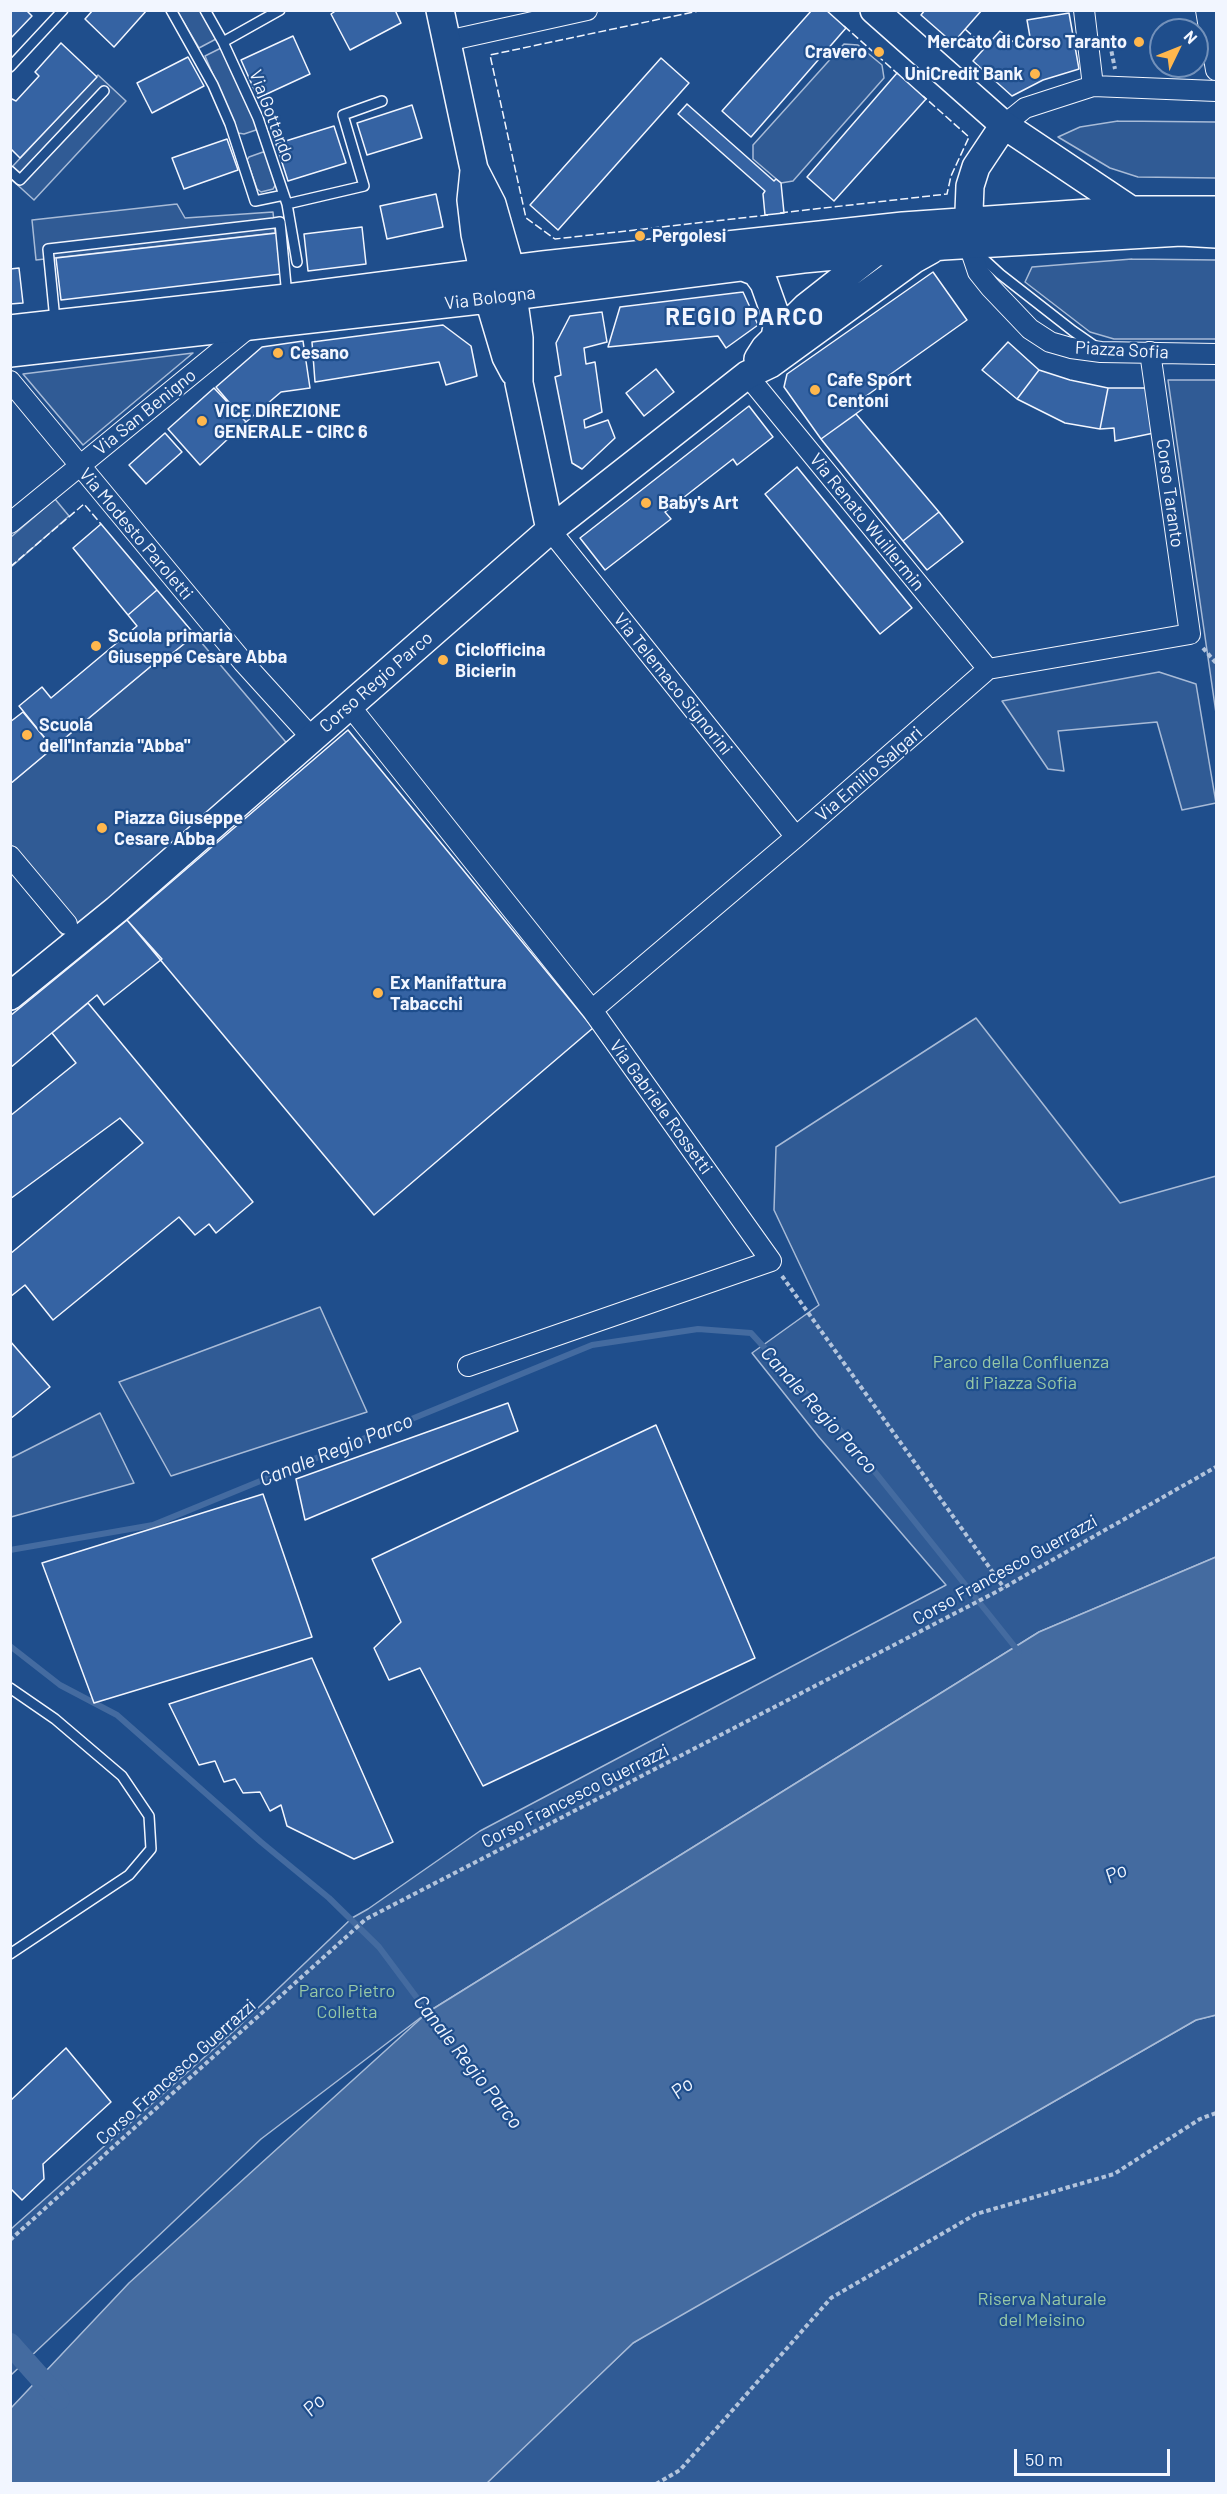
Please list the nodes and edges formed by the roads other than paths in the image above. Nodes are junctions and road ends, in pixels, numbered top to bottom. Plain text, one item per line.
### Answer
1 (171, 10) edge
2 (205, 10) edge
3 (280, 10) edge
4 (440, 10) edge
5 (587, 10) edge
6 (1084, 10) edge
7 (1206, 10) edge
8 (57, 13) edge
9 (883, 13) edge
10 (447, 41) junction
11 (223, 42) junction
12 (10, 67) edge
13 (1216, 70) edge
14 (1093, 86) junction
15 (104, 91) dead end
16 (1216, 91) edge
17 (382, 101) dead end
18 (1004, 125) junction
19 (10, 171) edge
20 (285, 200) junction
21 (1131, 210) junction
22 (1216, 210) edge
23 (926, 224) junction
24 (1216, 234) edge
25 (960, 238) junction
26 (874, 254) junction
27 (297, 262) dead end
28 (743, 267) junction
29 (499, 284) junction
30 (287, 298) junction
31 (253, 325) junction
32 (56, 326) junction
33 (10, 329) edge
34 (776, 337) junction
35 (1150, 352) junction
36 (10, 353) edge
37 (1216, 354) edge
38 (747, 375) junction
39 (10, 381) edge
40 (78, 465) junction
41 (10, 523) edge
42 (550, 530) junction
43 (988, 669) junction
44 (349, 705) junction
45 (312, 738) junction
46 (796, 837) junction
47 (10, 856) edge
48 (67, 924) dead end
49 (10, 996) edge
50 (592, 1010) junction
51 (468, 1366) dead end
52 (10, 1688) edge
53 (10, 1954) edge

1 - 20 lane
2 - 11 lane, Via Gottardo
3 - 11 lane
4 - 10 street
5 - 10 street
6 - 14 street
7 - 13 street
8 - 12 lane
9 - 18 street
10 - 29 street
11 - 20 lane, Via Gottardo
14 - 16 street, Piazza Sofia
14 - 18 street, Piazza Sofia
15 - 19 lane
17 - 20 lane
18 - 21 street
18 - 25 street, Piazza Sofia
20 - 27 lane, Via Gottardo
21 - 22 street
21 - 25 street
23 - 25 street, Via Bologna
23 - 26 street, Corso Regio Parco
23 - 29 street, Via Bologna
24 - 25 street
25 - 26 street, Via Bologna
25 - 35 street, Piazza Sofia
25 - 38 street, Corso Regio Parco
26 - 28 street, Via Bologna
26 - 34 street, Corso Regio Parco
28 - 29 street, Via Bologna
28 - 34 street
29 - 30 street, Via Bologna
29 - 31 street, Via Bologna
29 - 42 street
30 - 32 street, Via Bologna
30 - 32 lane
31 - 36 street, Via Bologna
31 - 40 street, Via San Benigno
32 - 33 street, Via Bologna
34 - 38 street, Corso Regio Parco
35 - 37 street, Piazza Sofia
35 - 43 street, Corso Taranto
38 - 42 street, Corso Regio Parco
38 - 43 street, Via Renato Wuillermin
39 - 40 street, Via Modesto Paroletti
40 - 41 street, Via San Benigno
40 - 45 street, Via Modesto Paroletti
42 - 44 street, Corso Regio Parco
42 - 46 street, Via Telemaco Signorini
43 - 46 street, Via Emilio Salgari
44 - 45 street, Corso Regio Parco
44 - 50 street, Via Gabriele Rossetti
45 - 49 street, Corso Regio Parco
46 - 50 street, Via Emilio Salgari
47 - 48 street
50 - 51 street, Via Gabriele Rossetti
52 - 53 lane

